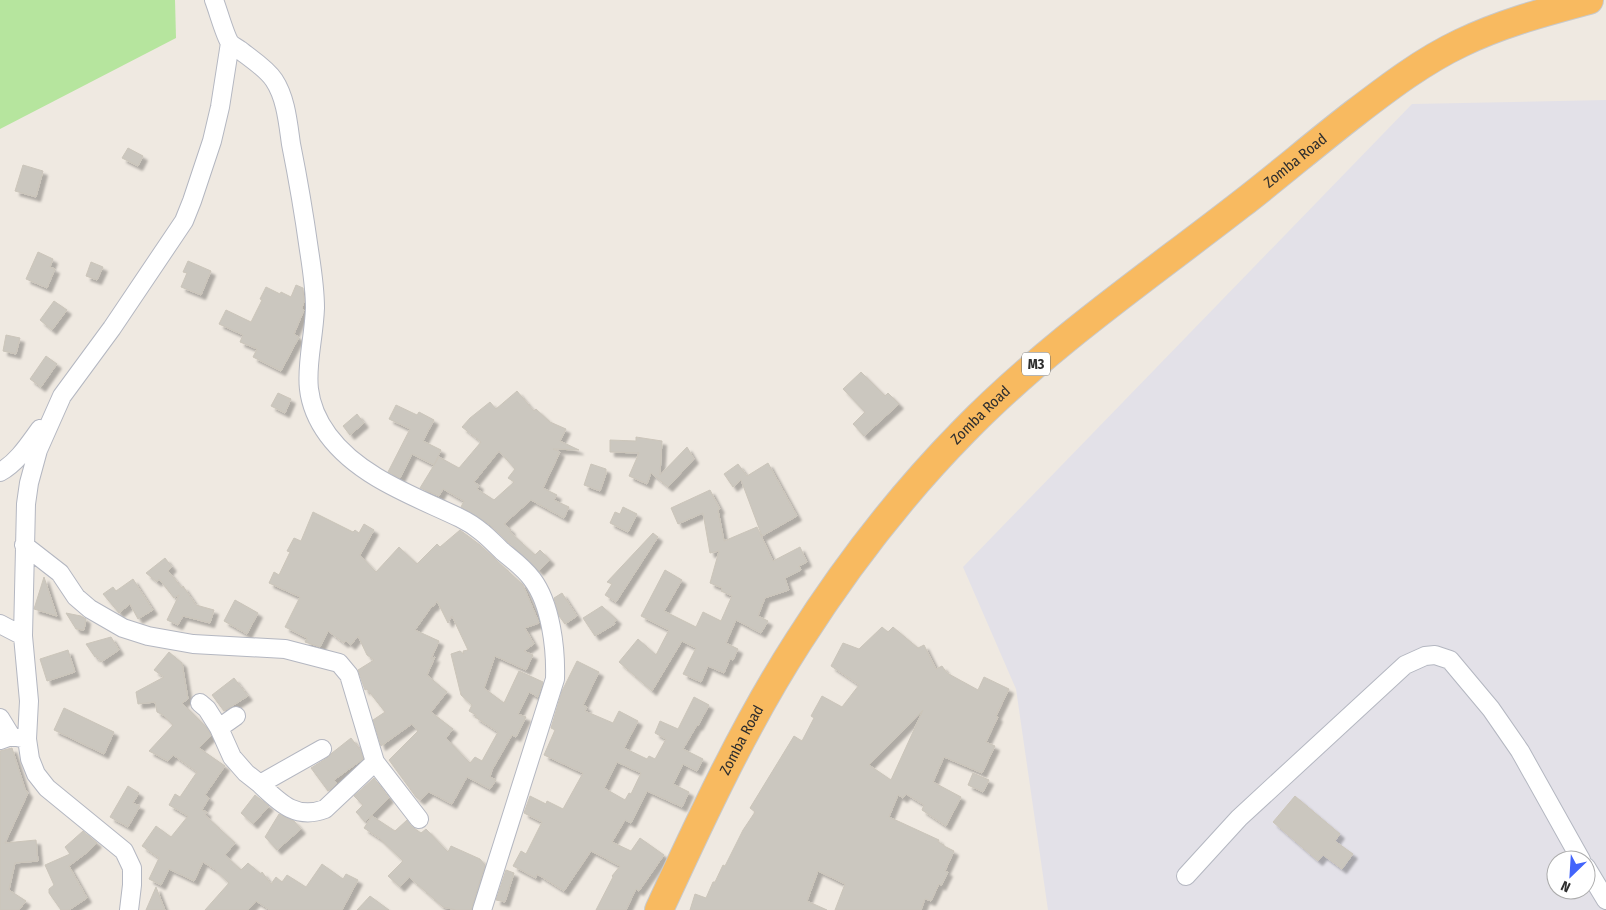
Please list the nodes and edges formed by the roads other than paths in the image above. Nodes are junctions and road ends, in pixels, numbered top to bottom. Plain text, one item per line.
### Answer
1 (214, 0) edge
2 (1589, 0) edge
3 (230, 43) junction
4 (54, 411) junction
5 (0, 472) edge
6 (24, 545) junction
7 (0, 624) edge
8 (23, 636) junction
9 (200, 703) dead end
10 (236, 716) dead end
11 (0, 718) edge
12 (219, 728) junction
13 (13, 738) edge
14 (322, 749) dead end
15 (375, 762) junction
16 (260, 784) junction
17 (419, 819) dead end
18 (1575, 850) edge
19 (1186, 876) dead end
20 (1596, 884) edge
21 (1606, 900) edge
22 (129, 910) edge
23 (482, 910) edge
24 (659, 910) edge
25 (1594, 910) edge

1 - 3 street
2 - 24 highway, Zomba Road / M3
3 - 4 street
3 - 23 street
4 - 5 street
4 - 6 street
6 - 8 street
6 - 15 street
7 - 8 street
8 - 13 street
9 - 12 street
10 - 12 street
11 - 13 street
12 - 16 street
13 - 22 street
14 - 16 street
15 - 16 street
15 - 17 street
18 - 19 street
20 - 21 street
21 - 25 street

